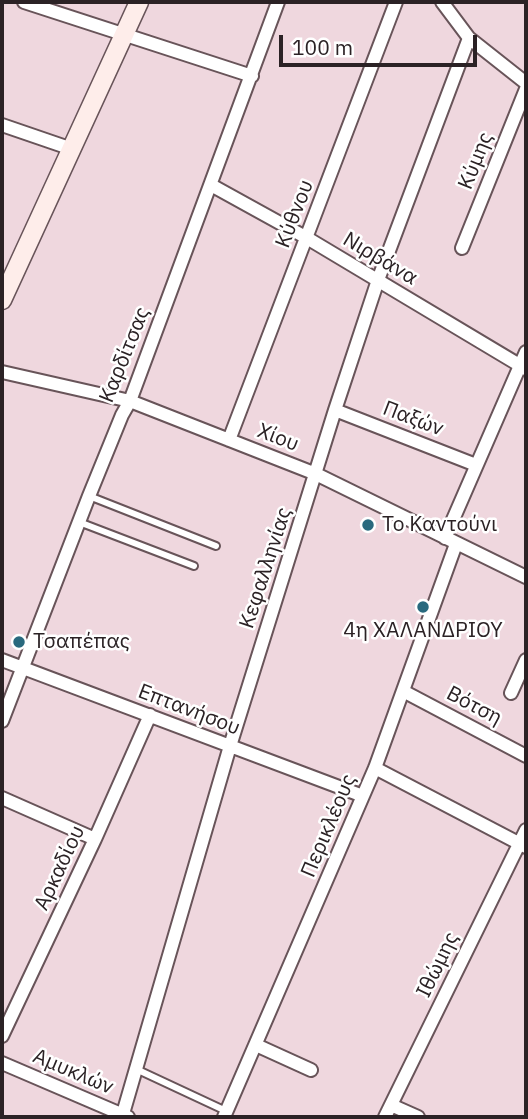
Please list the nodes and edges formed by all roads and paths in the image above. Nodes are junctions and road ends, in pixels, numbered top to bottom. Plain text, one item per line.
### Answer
1 (24, 2) edge
2 (139, 2) edge
3 (278, 2) edge
4 (396, 2) edge
5 (442, 2) edge
6 (125, 35) junction
7 (469, 38) junction
8 (252, 76) junction
9 (526, 83) edge
10 (526, 89) edge
11 (2, 125) edge
12 (72, 149) junction
13 (211, 185) junction
14 (307, 238) junction
15 (462, 248) dead end
16 (379, 280) junction
17 (2, 300) edge
18 (526, 352) edge
19 (523, 367) edge
20 (2, 372) edge
21 (130, 401) junction
22 (335, 410) junction
23 (229, 440) junction
24 (476, 465) junction
25 (316, 474) junction
26 (89, 496) junction
27 (79, 522) junction
28 (450, 541) junction
29 (216, 546) dead end
30 (194, 566) dead end
31 (526, 578) edge
32 (2, 660) edge
33 (526, 660) edge
34 (23, 668) junction
35 (403, 691) junction
36 (511, 693) dead end
37 (149, 715) junction
38 (2, 721) edge
39 (230, 747) junction
40 (526, 756) edge
41 (375, 768) junction
42 (363, 796) junction
43 (2, 798) edge
44 (526, 830) edge
45 (95, 839) junction
46 (522, 845) edge
47 (2, 1036) edge
48 (256, 1045) junction
49 (2, 1063) edge
50 (136, 1069) junction
51 (311, 1070) dead end
52 (388, 1111) edge
53 (226, 1114) edge
54 (124, 1116) edge
55 (240, 1117) edge
56 (418, 1117) edge

1 - 6 street
2 - 6 street
3 - 8 street, Καρδίτσας
4 - 14 street, Κύθνου
5 - 7 street
6 - 8 street
6 - 12 street
7 - 9 street
7 - 16 street, Κεφαλληνίας
8 - 13 street, Καρδίτσας
10 - 15 street, Κύμης
11 - 12 street
12 - 17 street
13 - 14 street, Νιρβάνα
13 - 21 street, Καρδίτσας
14 - 16 street, Νιρβάνα
14 - 23 street, Κύθνου
16 - 19 street, Νιρβάνα
16 - 22 street, Κεφαλληνίας
18 - 19 street, Περικλέους
19 - 24 street, Περικλέους
20 - 21 street, Χίου
21 - 23 street, Χίου
21 - 26 street, Καρδίτσας
22 - 24 street, Παξών
22 - 25 street, Κεφαλληνίας
23 - 25 street, Χίου
24 - 28 street, Περικλέους
25 - 28 street, Χίου
25 - 39 street, Κεφαλληνίας
26 - 27 street, Καρδίτσας
26 - 29 lane
27 - 30 lane
27 - 34 street, Καρδίτσας
28 - 31 street, Χίου
28 - 35 street, Περικλέους
32 - 34 street, Επτανήσου
33 - 36 street
34 - 37 street, Επτανήσου
34 - 38 street, Καρδίτσας
35 - 40 street, Βότση
35 - 41 street, Περικλέους
37 - 39 street, Επτανήσου
37 - 45 street, Αρκαδίου
39 - 42 street, Επτανήσου
39 - 50 street, Κεφαλληνίας
41 - 42 street, Περικλέους
41 - 46 street
42 - 48 street, Περικλέους
43 - 45 street
44 - 46 street, Ιθώμης
45 - 47 street, Αρκαδίου
46 - 52 street, Ιθώμης
48 - 51 street
48 - 53 street, Περικλέους
49 - 54 street, Αμυκλών
50 - 53 lane
50 - 54 street, Κεφαλληνίας
52 - 56 street
53 - 55 street

